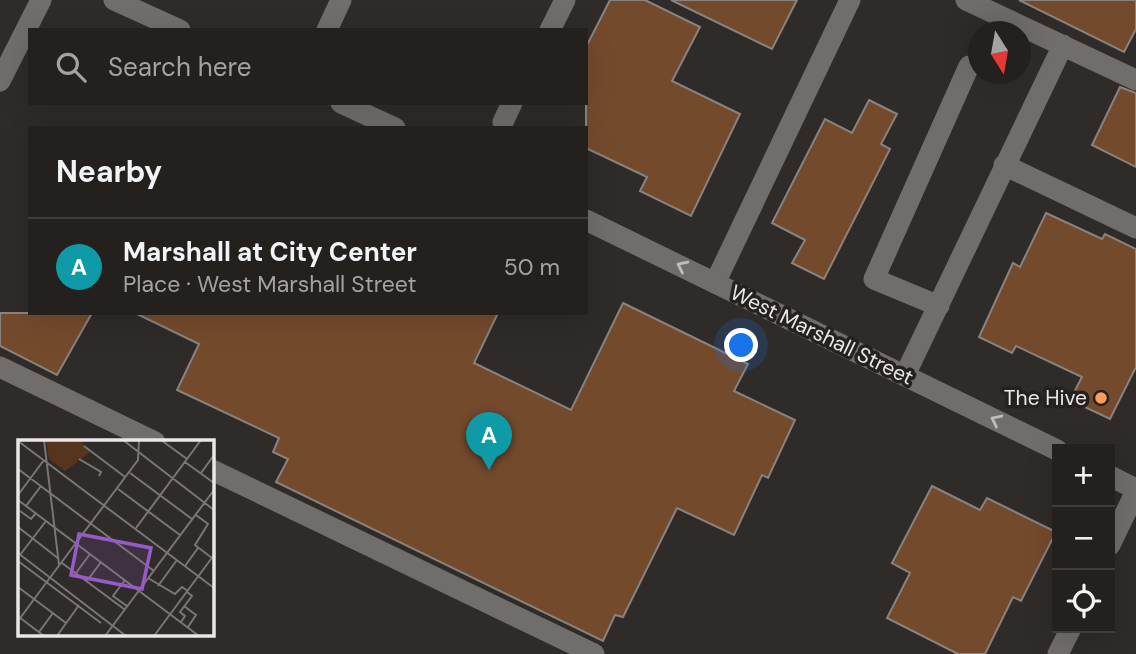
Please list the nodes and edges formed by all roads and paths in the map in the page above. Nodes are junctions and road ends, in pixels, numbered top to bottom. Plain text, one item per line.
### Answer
1 (41, 0) edge
2 (114, 0) edge
3 (341, 0) edge
4 (565, 0) edge
5 (850, 0) edge
6 (966, 0) edge
7 (176, 28) edge
8 (328, 28) edge
9 (551, 28) edge
10 (1063, 45) junction
11 (968, 68) edge
12 (1136, 80) edge
13 (0, 81) edge
14 (345, 105) edge
15 (391, 126) edge
16 (1004, 165) junction
17 (588, 220) edge
18 (1136, 228) edge
19 (715, 282) junction
20 (939, 306) junction
21 (0, 367) edge
22 (905, 375) junction
23 (151, 440) edge
24 (1052, 448) edge
25 (214, 471) edge
26 (1115, 479) edge
27 (1136, 490) edge
28 (1115, 534) edge
29 (1068, 633) edge
30 (594, 654) edge
31 (1058, 654) edge

1 - 13 street
2 - 7 street
3 - 8 street
4 - 9 street
5 - 19 street
6 - 10 street
10 - 12 street
10 - 16 street
11 - 20 street
14 - 15 street
16 - 18 street
16 - 20 street
19 -> 17 street, West Marshall Street
19 - 22 street, West Marshall Street
20 - 22 street
21 - 23 street
24 -> 22 street, West Marshall Street
25 - 30 street
26 - 27 street
27 - 28 street
29 - 31 street

